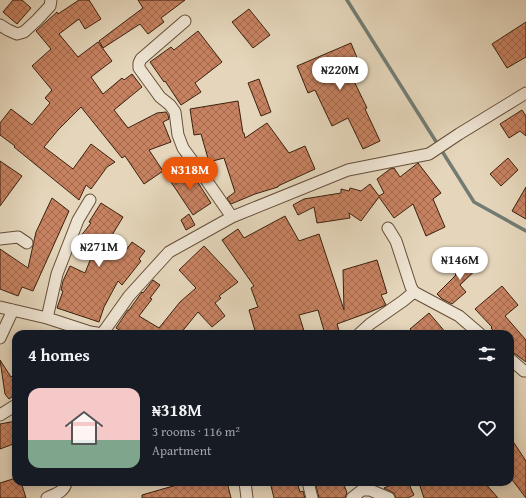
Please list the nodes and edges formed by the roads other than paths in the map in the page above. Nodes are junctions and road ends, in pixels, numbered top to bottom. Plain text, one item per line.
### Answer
1 (51, 0) edge
2 (185, 21) dead end
3 (0, 25) edge
4 (526, 93) edge
5 (90, 200) dead end
6 (232, 217) junction
7 (388, 228) dead end
8 (0, 239) edge
9 (27, 243) dead end
10 (414, 292) junction
11 (0, 307) edge
12 (13, 310) junction
13 (47, 318) junction
14 (84, 330) edge
15 (105, 330) edge
16 (363, 330) edge
17 (475, 330) edge
18 (0, 338) edge
19 (514, 361) edge
20 (526, 371) edge
21 (12, 408) edge
22 (0, 415) edge
23 (65, 486) edge
24 (246, 486) edge
25 (309, 486) edge
26 (370, 486) edge
27 (47, 498) edge
28 (247, 498) edge
29 (312, 498) edge
30 (352, 498) edge
31 (390, 498) edge

1 - 3 street
2 - 6 street
4 - 6 street
5 - 13 street
6 - 15 street
7 - 10 street
8 - 9 street
10 - 16 street
10 - 17 street
11 - 12 street
12 - 13 street
12 - 18 street
13 - 14 street
19 - 20 street
21 - 22 street
23 - 27 street
24 - 28 street
25 - 29 street
26 - 30 street
26 - 31 street

